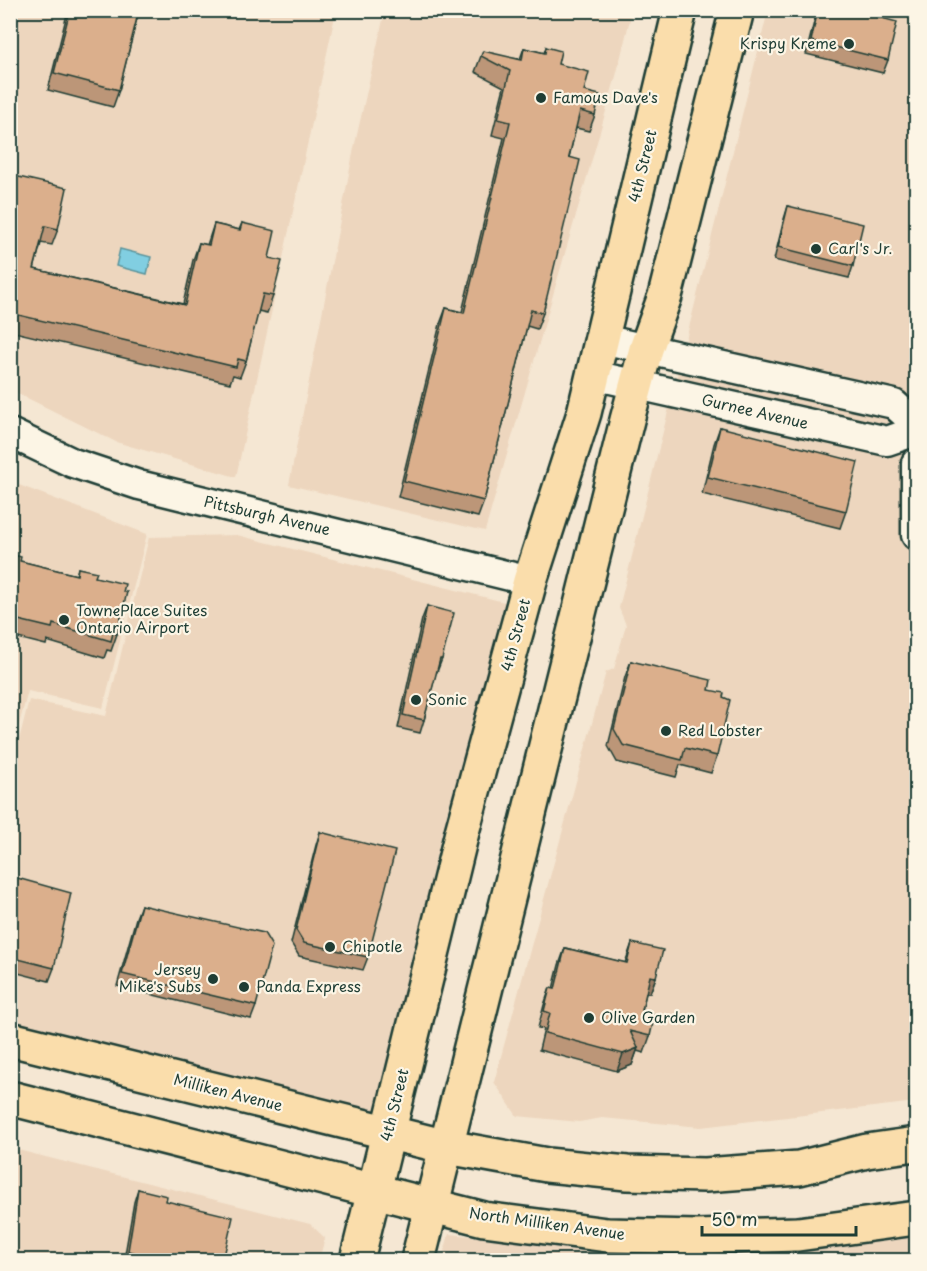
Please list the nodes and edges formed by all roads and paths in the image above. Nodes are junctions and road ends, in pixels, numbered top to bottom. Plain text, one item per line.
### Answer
1 (680, 10) edge
2 (737, 10) edge
3 (602, 339) junction
4 (646, 349) junction
5 (593, 375) junction
6 (637, 384) junction
7 (916, 424) edge
8 (916, 431) edge
9 (10, 434) edge
10 (916, 463) edge
11 (916, 535) edge
12 (530, 581) junction
13 (10, 1038) edge
14 (10, 1098) edge
15 (388, 1133) junction
16 (916, 1144) edge
17 (447, 1147) junction
18 (374, 1190) junction
19 (430, 1204) junction
20 (916, 1218) edge
21 (357, 1260) edge
22 (418, 1260) edge

1 - 3 main road, 4th Street
2 - 4 main road
3 - 4 street
3 - 5 main road, 4th Street
4 - 6 main road
4 - 7 street
5 - 6 street, Gurnee Avenue
5 - 12 main road, 4th Street
6 - 8 street, Gurnee Avenue
6 - 17 main road
9 - 12 street, Pittsburgh Avenue
10 - 11 street
12 - 15 main road, 4th Street
13 - 15 main road, Milliken Avenue
14 - 18 main road
15 - 17 main road, Milliken Avenue
15 - 18 main road, 4th Street
16 - 17 main road
17 - 19 main road
18 - 19 main road
18 - 21 main road, 4th Street
19 - 20 main road, North Milliken Avenue
19 - 22 main road

